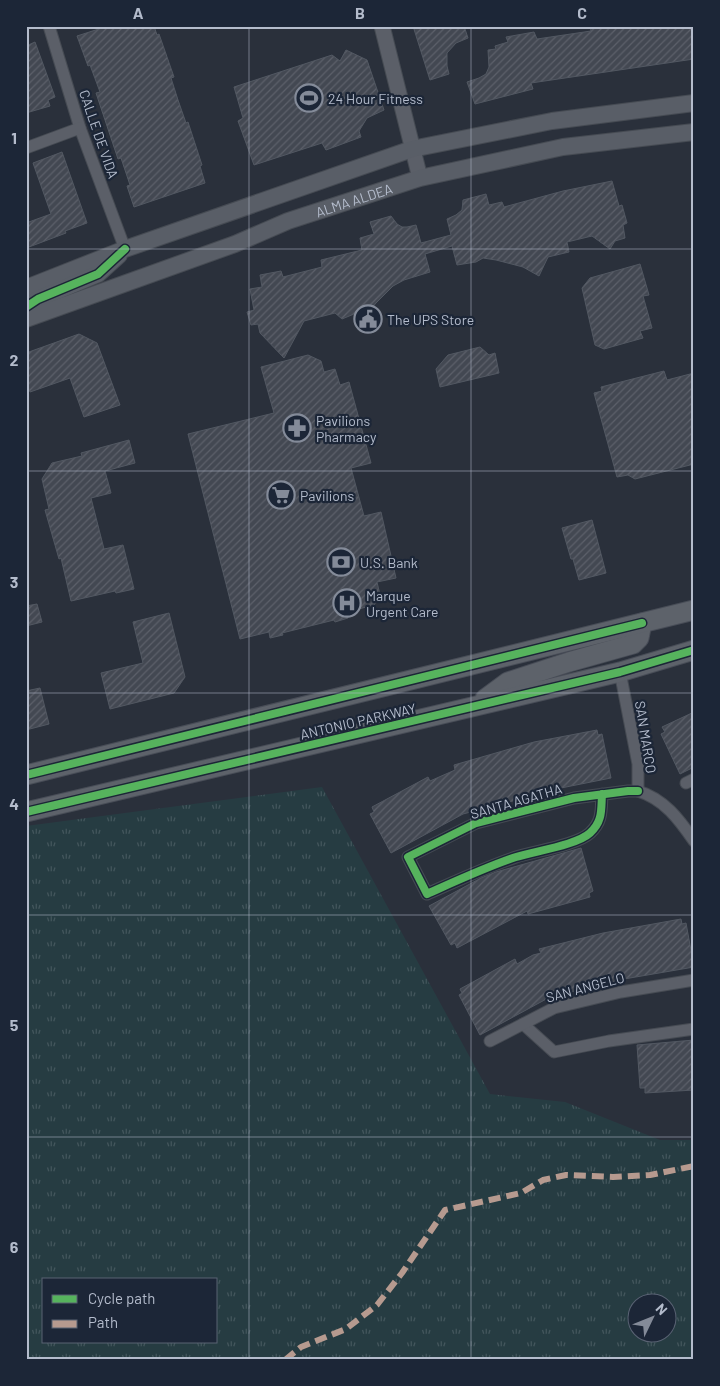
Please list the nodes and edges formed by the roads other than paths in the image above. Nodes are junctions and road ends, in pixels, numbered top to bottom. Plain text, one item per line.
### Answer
1 (49, 26) edge
2 (382, 26) edge
3 (694, 103) edge
4 (80, 128) junction
5 (694, 132) edge
6 (26, 148) edge
7 (412, 149) junction
8 (420, 178) junction
9 (125, 249) junction
10 (26, 288) edge
11 (26, 307) edge
12 (26, 319) edge
13 (694, 610) edge
14 (642, 622) junction
15 (694, 650) edge
16 (620, 672) junction
17 (477, 704) junction
18 (26, 775) edge
19 (638, 791) junction
20 (602, 794) junction
21 (26, 812) edge
22 (694, 841) edge
23 (694, 980) edge
24 (523, 1024) junction
25 (694, 1029) edge
26 (490, 1041) dead end

1 - 4 street, CALLE DE VIDA
2 - 7 street
3 - 7 main road, ALMA ALDEA
4 - 6 street
4 - 9 street, CALLE DE VIDA
5 - 8 main road, ALMA ALDEA
7 - 8 street
7 - 9 main road, ALMA ALDEA
8 - 12 main road, ALMA ALDEA
9 - 10 main road, ALMA ALDEA
9 - 11 main road
13 - 14 main road, ANTONIO PARKWAY
14 - 17 main road
14 - 18 main road, ANTONIO PARKWAY
15 - 16 main road, ANTONIO PARKWAY
16 - 17 main road, ANTONIO PARKWAY
16 - 19 street, SAN MARCO
17 - 21 main road, ANTONIO PARKWAY
19 - 20 street, SANTA AGATHA
19 - 22 street, SAN MARCO
20 - 20 street, SANTA AGATHA
23 - 24 street, SAN ANGELO
24 - 25 street
24 - 26 street, SAN ANGELO

